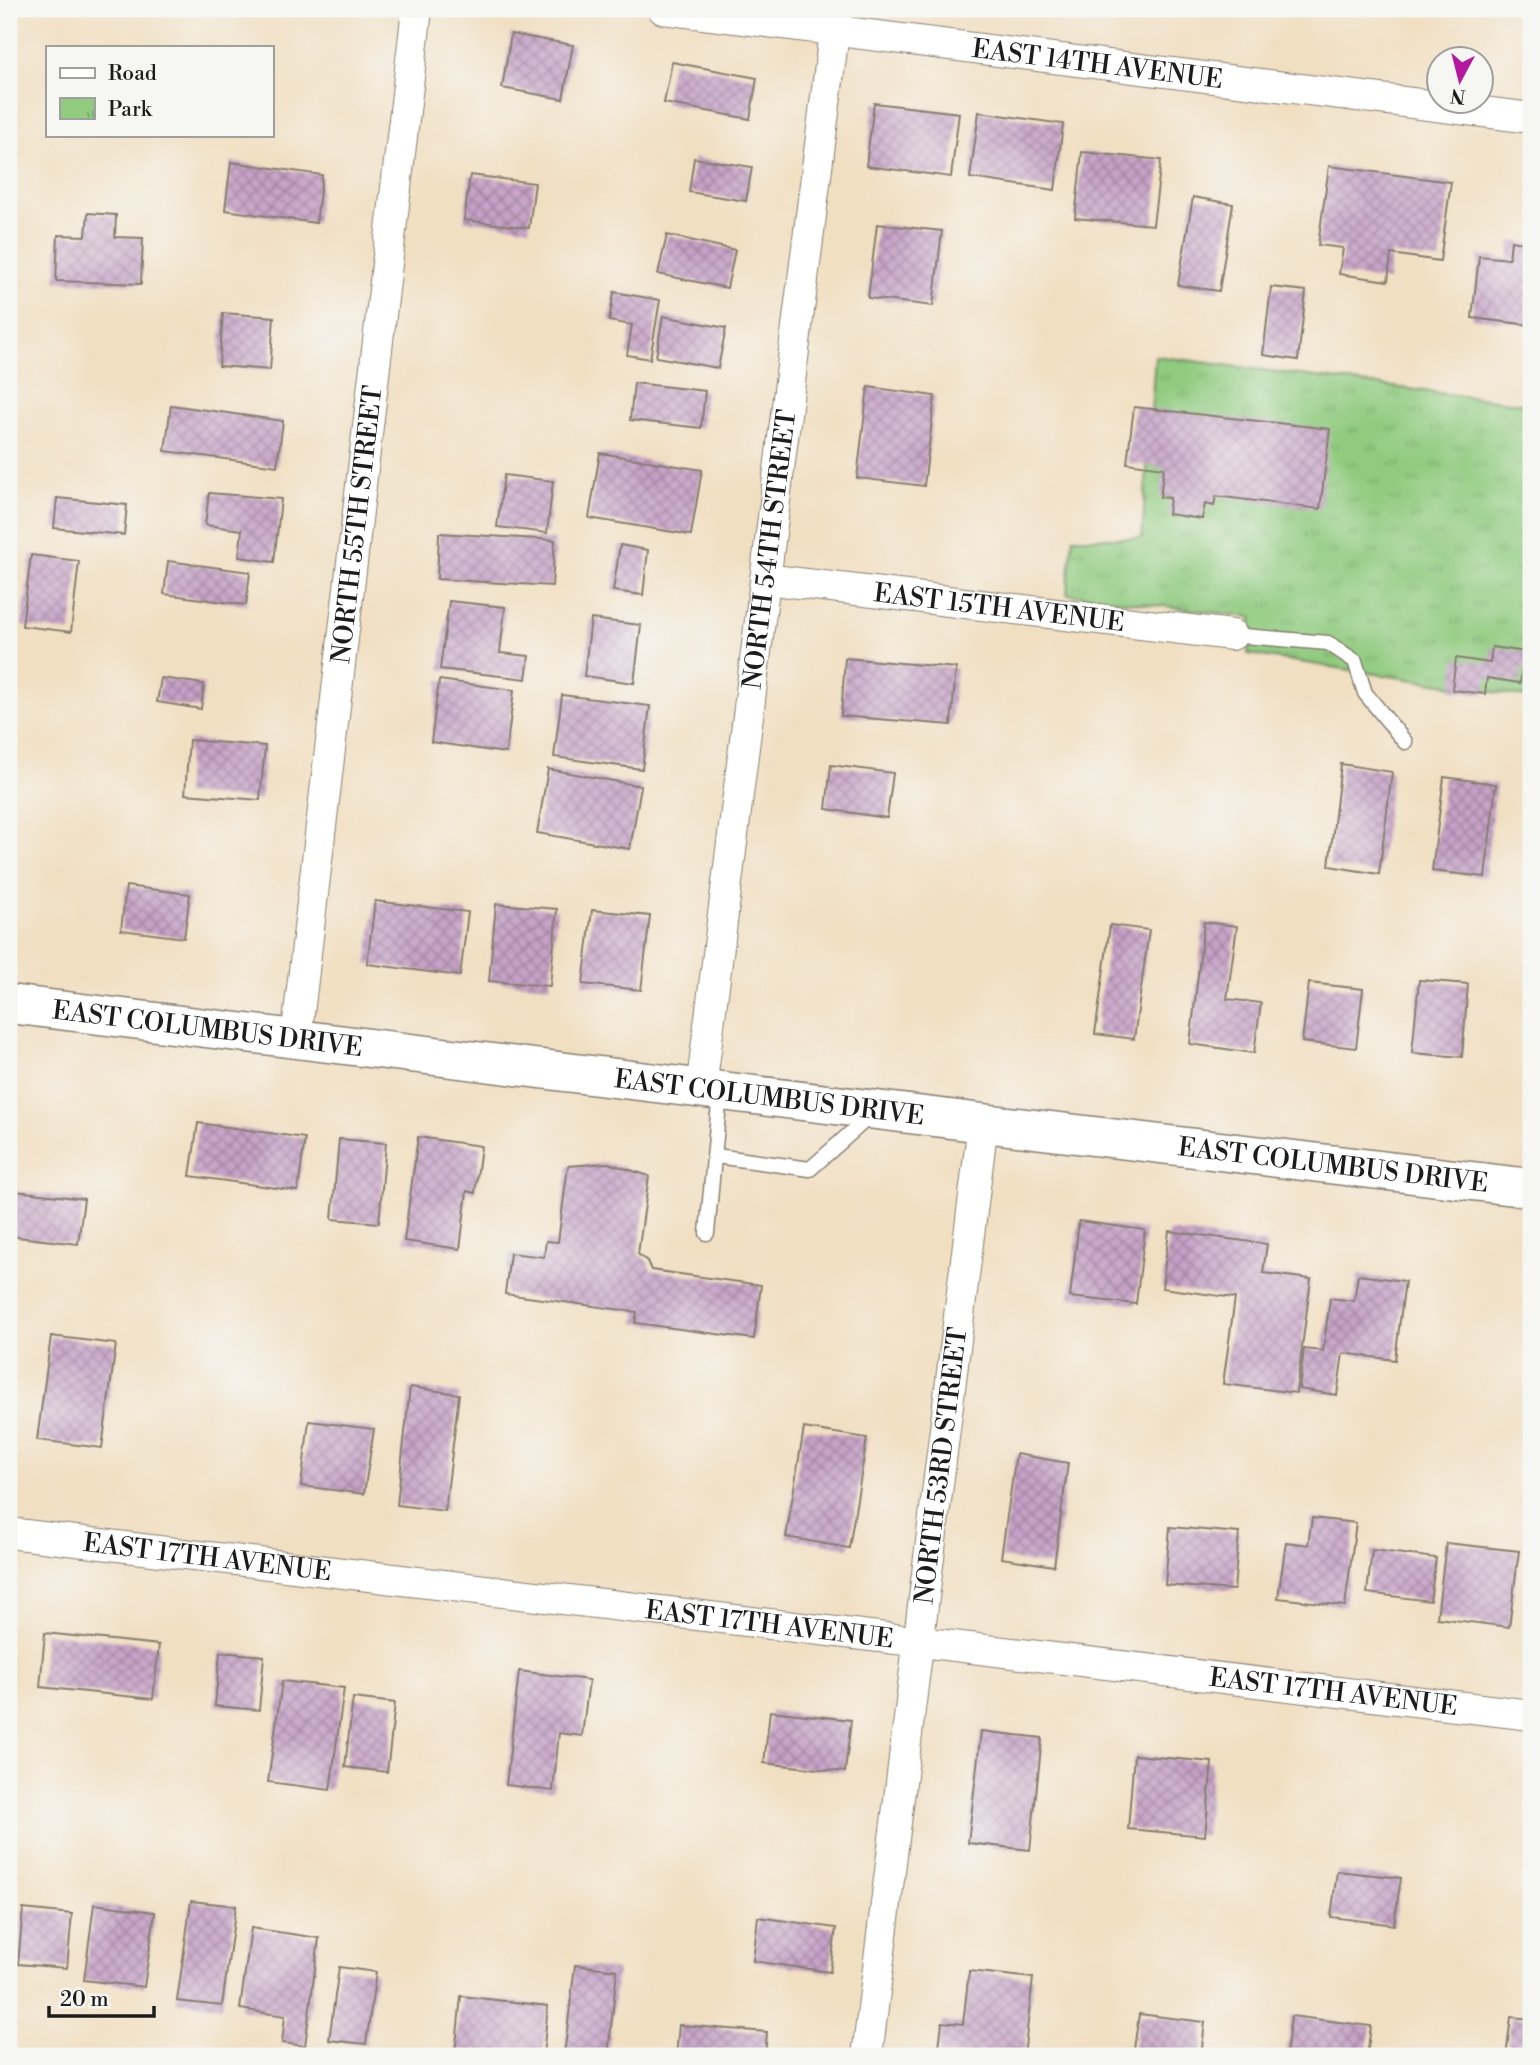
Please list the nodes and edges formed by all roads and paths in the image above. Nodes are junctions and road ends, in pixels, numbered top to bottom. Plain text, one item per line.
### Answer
1 (417, 9) edge
2 (663, 9) edge
3 (836, 19) edge
4 (1531, 118) edge
5 (765, 579) junction
6 (1233, 635) joint
7 (1405, 742) dead end
8 (9, 1004) edge
9 (296, 1039) junction
10 (711, 1090) junction
11 (876, 1110) junction
12 (983, 1123) junction
13 (716, 1156) junction
14 (1531, 1188) edge
15 (707, 1233) dead end
16 (9, 1533) edge
17 (919, 1642) junction
18 (1531, 1715) edge
19 (867, 2056) edge

1 - 9 street, NORTH 55TH STREET
2 - 3 street, EAST 14TH AVENUE
3 - 4 street, EAST 14TH AVENUE
3 - 5 street, NORTH 54TH STREET
5 - 6 street, EAST 15TH AVENUE
5 - 10 street, NORTH 54TH STREET
6 - 7 lane
8 - 9 main road, EAST COLUMBUS DRIVE
9 - 10 main road, EAST COLUMBUS DRIVE
10 - 11 main road, EAST COLUMBUS DRIVE
10 - 13 lane
11 - 12 main road, EAST COLUMBUS DRIVE
11 - 13 lane
12 - 14 main road, EAST COLUMBUS DRIVE
12 - 17 street, NORTH 53RD STREET
13 - 15 lane
16 - 17 street, EAST 17TH AVENUE
17 - 18 street, EAST 17TH AVENUE
17 - 19 street, NORTH 53RD STREET

